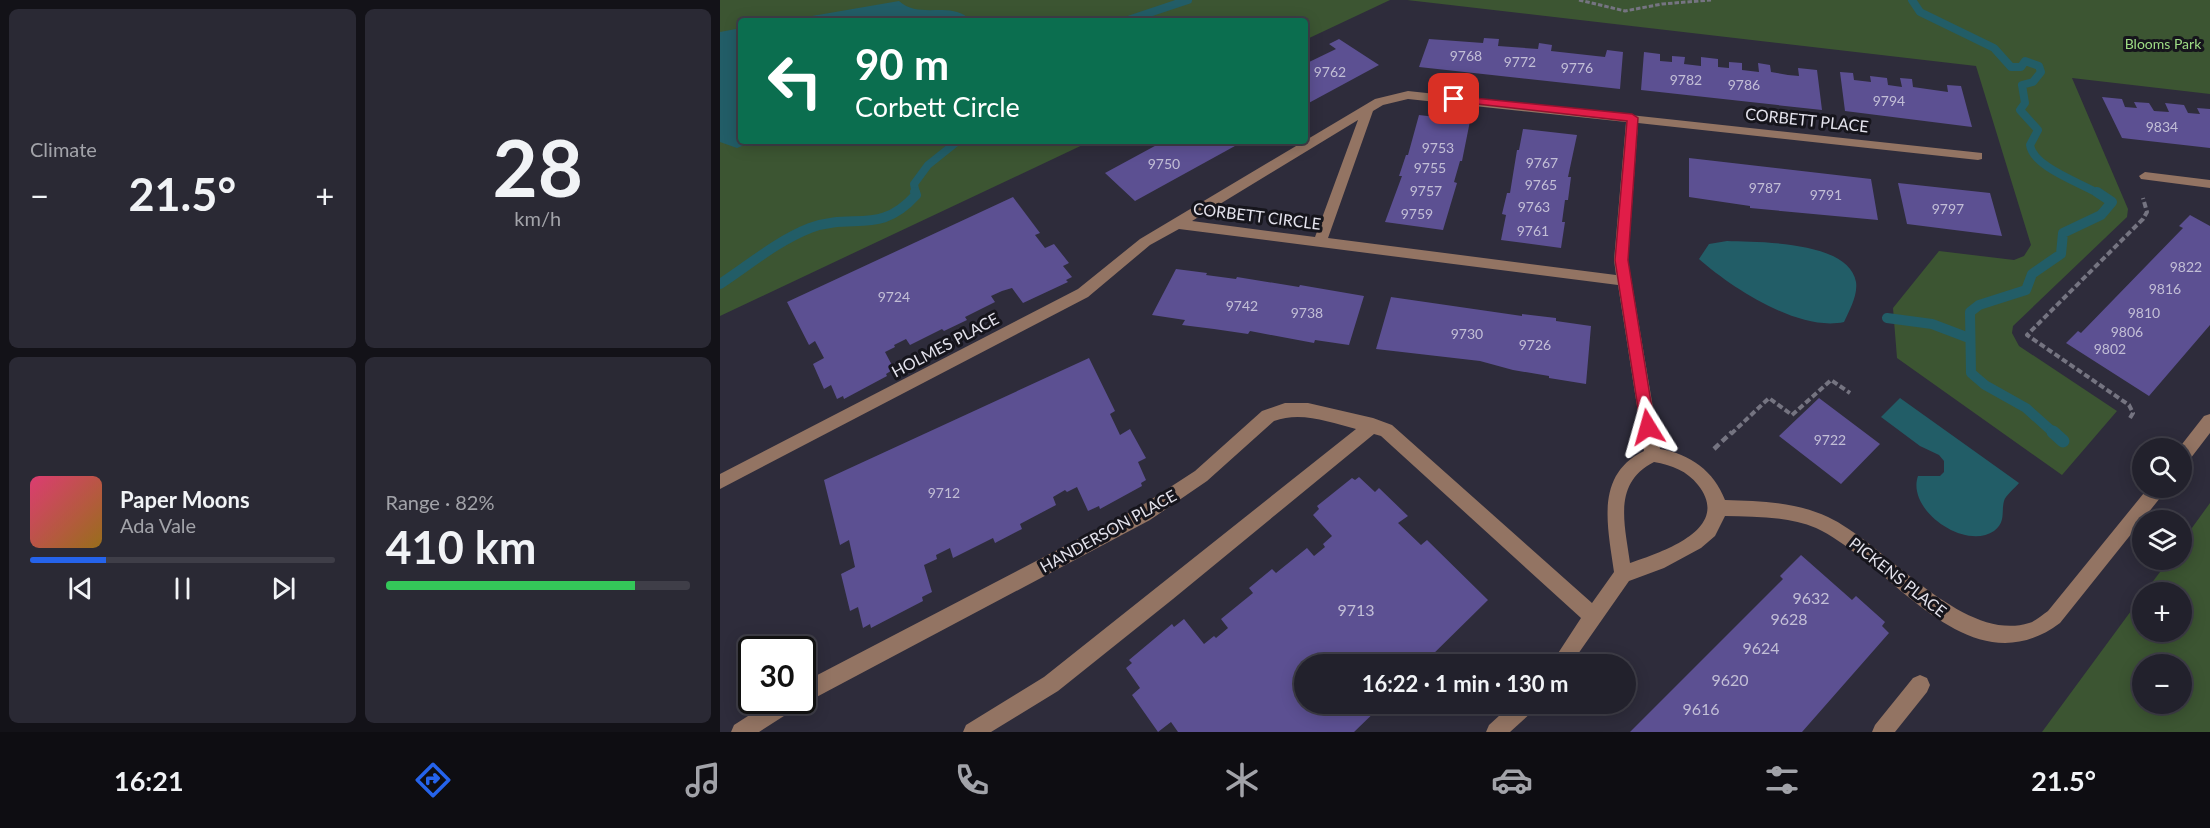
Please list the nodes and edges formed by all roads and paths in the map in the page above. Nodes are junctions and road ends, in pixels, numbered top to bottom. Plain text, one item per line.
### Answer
1 (1580, 0) edge
2 (1711, 0) edge
3 (1368, 109) junction
4 (1632, 118) junction
5 (1978, 156) dead end
6 (2145, 177) joint
7 (2210, 184) edge
8 (1177, 224) junction
9 (1320, 242) junction
10 (1626, 281) junction
11 (1850, 393) dead end
12 (2130, 418) dead end
13 (2210, 421) edge
14 (1372, 425) junction
15 (2192, 444) edge
16 (1714, 449) dead end
17 (1653, 455) junction
18 (720, 482) edge
19 (2149, 498) edge
20 (1718, 508) junction
21 (1623, 574) junction
22 (1593, 617) junction
23 (1567, 654) edge
24 (1920, 685) dead end
25 (816, 687) edge
26 (769, 714) edge
27 (1515, 714) edge
28 (741, 732) edge
29 (973, 732) edge
30 (1496, 732) edge
31 (1882, 732) edge

1 - 2 path
3 - 4 street, CORBETT CIRCLE
3 - 8 street, CORBETT CIRCLE
3 - 9 street
4 - 5 street, CORBETT PLACE
4 - 10 street
6 - 7 street
6 - 12 path
8 - 9 street, CORBETT CIRCLE
8 - 18 street, HOLMES PLACE
9 - 10 street, CORBETT CIRCLE
10 - 17 street
11 - 16 path
13 - 15 street
14 - 22 street, HANDERSON PLACE
14 - 25 street, HANDERSON PLACE
14 - 29 street
17 - 20 street
17 - 21 street
19 - 20 street, PICKENS PLACE
20 - 21 street
21 - 22 street
22 - 23 street
24 - 31 street
26 - 28 street
27 - 30 street

